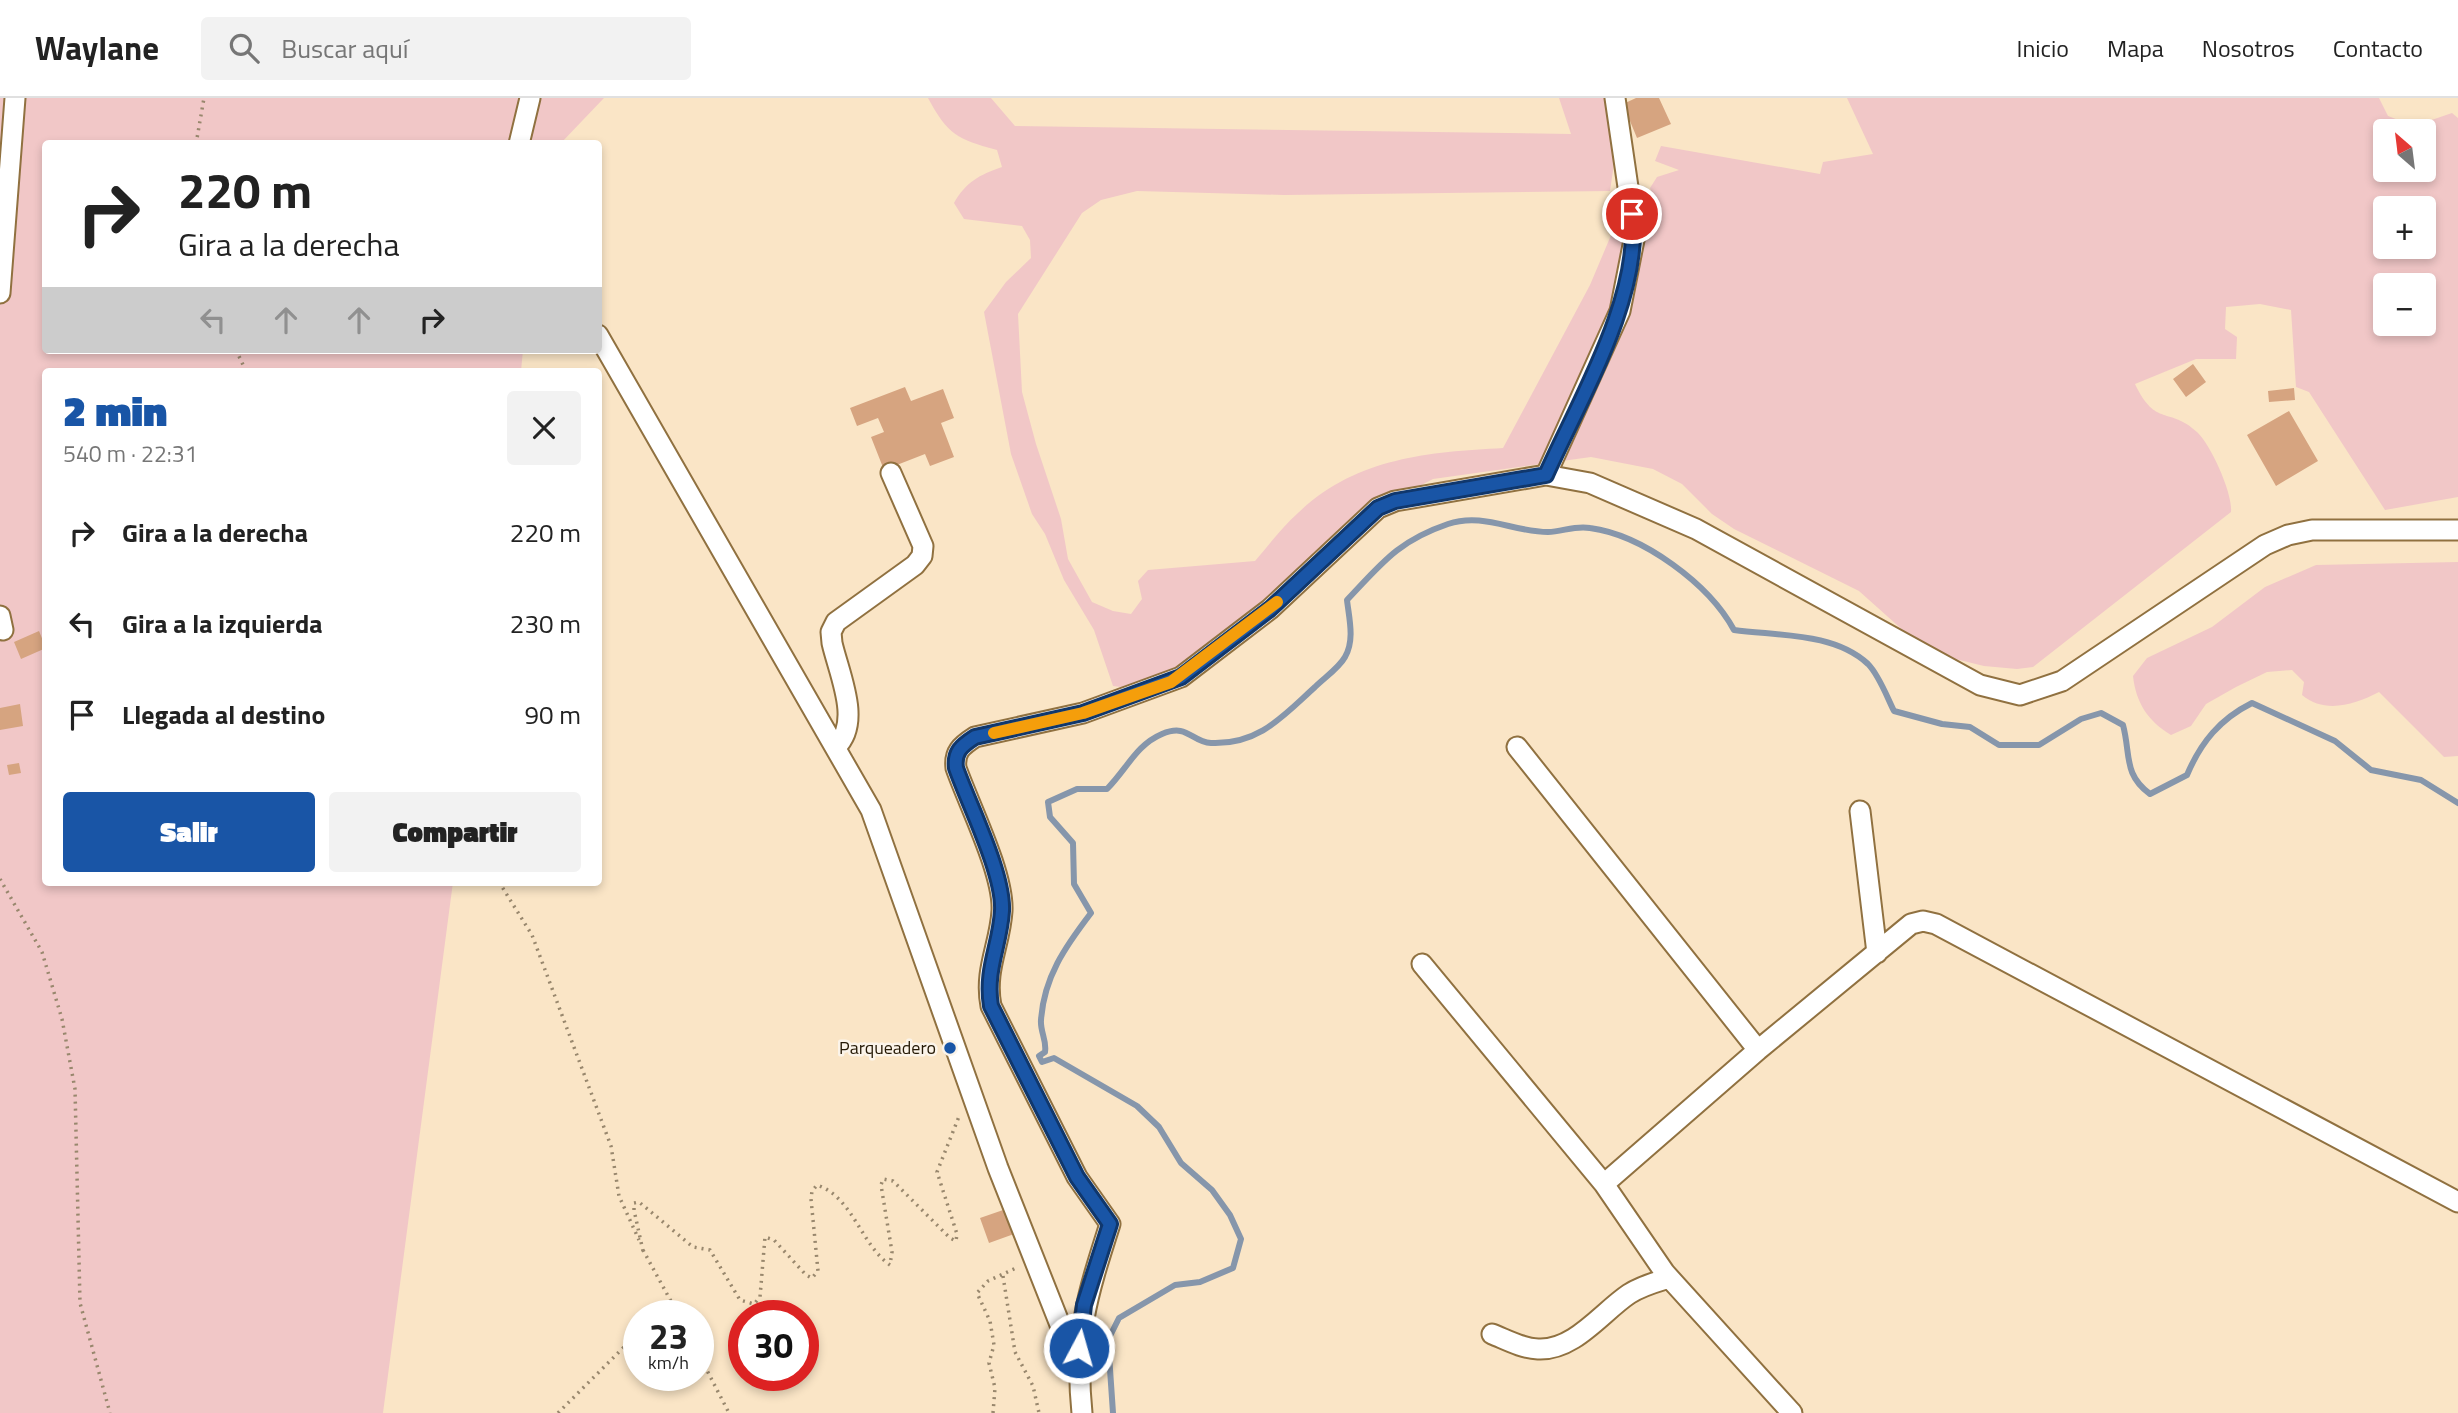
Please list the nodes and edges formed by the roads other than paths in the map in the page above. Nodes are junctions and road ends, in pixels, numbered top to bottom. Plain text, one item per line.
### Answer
1 (15, 98) edge
2 (530, 98) edge
3 (1615, 98) edge
4 (520, 140) edge
5 (0, 293) edge
6 (602, 342) edge
7 (891, 473) dead end
8 (1546, 475) junction
9 (2458, 530) edge
10 (835, 747) junction
11 (1517, 747) dead end
12 (1860, 811) dead end
13 (1877, 953) junction
14 (1422, 964) dead end
15 (1758, 1050) junction
16 (1604, 1184) junction
17 (2458, 1202) edge
18 (1670, 1278) junction
19 (1492, 1334) dead end
20 (1077, 1369) junction
21 (1082, 1413) edge
22 (1792, 1413) edge

1 - 5 street
2 - 4 street
3 - 8 street
6 - 10 street
7 - 10 street
8 - 9 street
8 - 20 street
10 - 20 street
11 - 15 street
12 - 13 street
13 - 15 street
13 - 17 street
14 - 16 street
15 - 16 street
16 - 18 street
18 - 19 street
18 - 22 street
20 - 21 street

